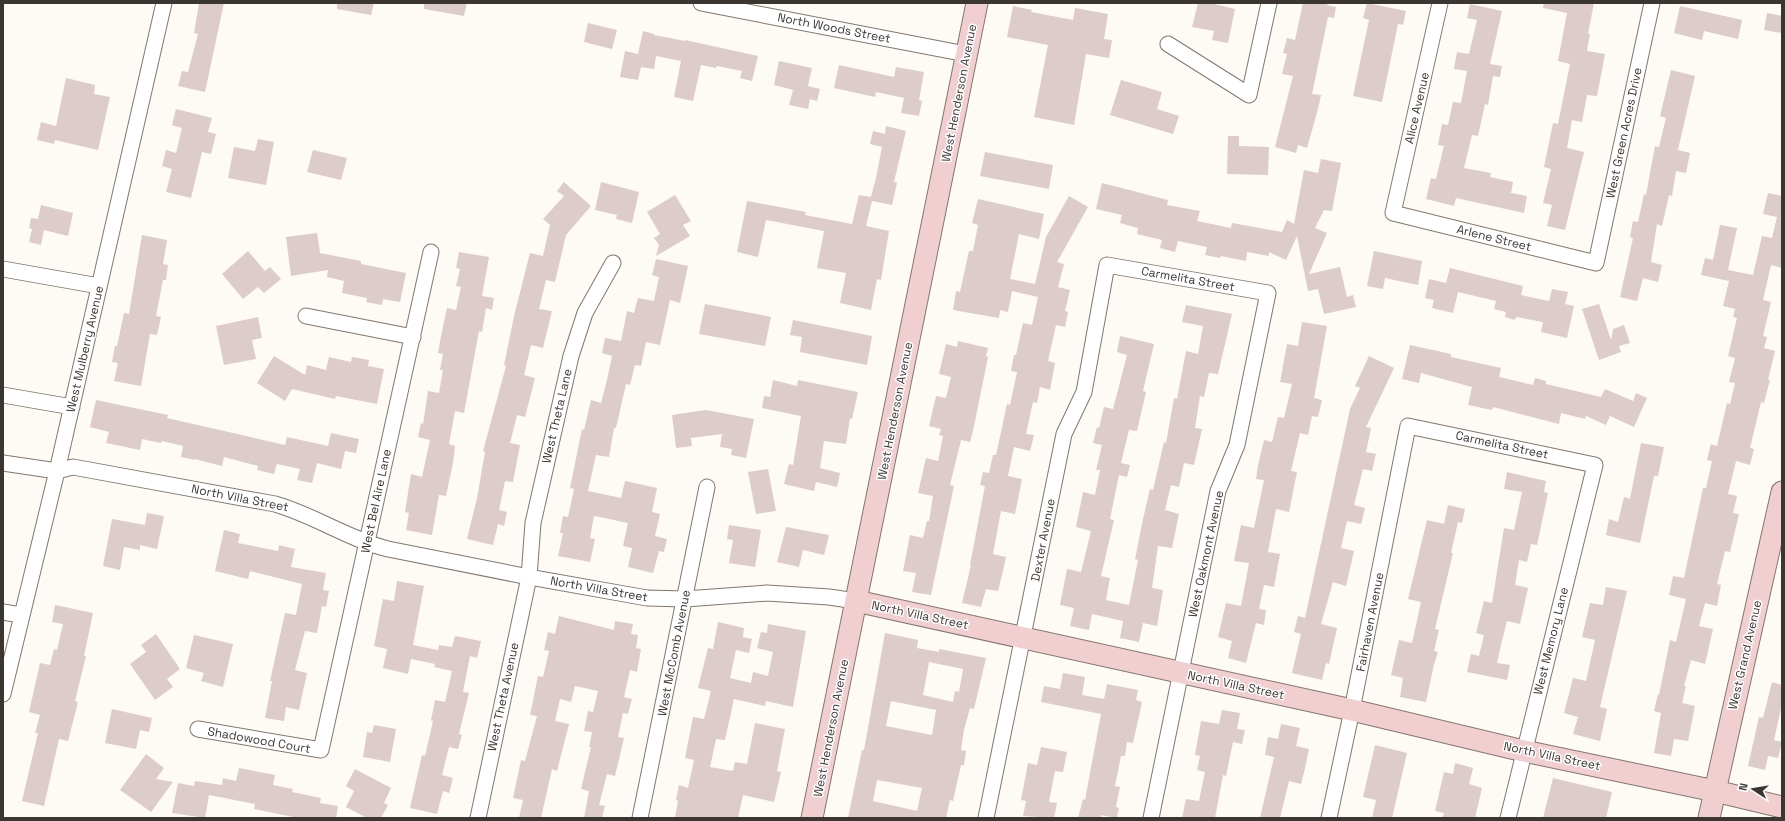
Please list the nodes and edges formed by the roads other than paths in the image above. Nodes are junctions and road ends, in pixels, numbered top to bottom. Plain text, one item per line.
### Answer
1 (164, 3) edge
2 (701, 3) edge
3 (977, 3) edge
4 (1269, 3) edge
5 (1440, 3) edge
6 (1652, 3) edge
7 (1168, 44) dead end
8 (966, 54) junction
9 (1393, 213) joint
10 (431, 252) dead end
11 (613, 263) dead end
12 (1596, 263) joint
13 (1107, 265) joint
14 (3, 269) edge
15 (99, 286) junction
16 (1268, 293) joint
17 (306, 316) dead end
18 (413, 337) junction
19 (3, 395) edge
20 (72, 407) junction
21 (1408, 426) joint
22 (3, 463) edge
23 (1595, 465) joint
24 (57, 471) junction
25 (707, 487) dead end
26 (1782, 492) edge
27 (367, 543) junction
28 (528, 577) junction
29 (684, 599) junction
30 (856, 601) junction
31 (3, 612) edge
32 (21, 615) junction
33 (1023, 637) junction
34 (1181, 673) junction
35 (3, 694) edge
36 (1352, 710) junction
37 (198, 729) dead end
38 (321, 750) joint
39 (1524, 751) junction
40 (1715, 791) junction
41 (1782, 807) edge
42 (478, 818) edge
43 (640, 818) edge
44 (812, 818) edge
45 (986, 818) edge
46 (1151, 818) edge
47 (1329, 818) edge
48 (1508, 818) edge
49 (1709, 818) edge

1 - 15 street, West Mulberry Avenue
2 - 8 street, North Woods Street
3 - 8 street, West Henderson Avenue
4 - 7 street
5 - 9 street, Alice Avenue
6 - 12 street, West Green Acres Drive
8 - 30 street, West Henderson Avenue
9 - 12 street, Arlene Street
10 - 18 street, West Bel Aire Lane
11 - 28 street, West Theta Lane
13 - 16 street, Carmelita Street
13 - 33 street, Dexter Avenue
14 - 15 street
15 - 20 street, West Mulberry Avenue
16 - 34 street, West Oakmont Avenue
17 - 18 street
18 - 27 street, West Bel Aire Lane
19 - 20 street
20 - 24 street, West Mulberry Avenue
21 - 23 street, Carmelita Street
21 - 36 street, Fairhaven Avenue
22 - 24 street, North Villa Street
23 - 39 street, West Memory Lane
24 - 27 street, North Villa Street
24 - 32 street, West Mulberry Avenue
25 - 29 street, West McComb Avenue
26 - 40 street, West Grand Avenue
27 - 28 street, North Villa Street
27 - 38 street, West Bel Aire Lane
28 - 29 street, North Villa Street
28 - 42 street, West Theta Avenue
29 - 30 street, North Villa Street
29 - 43 street, West McComb Avenue
30 - 33 street, North Villa Street
30 - 44 street, West Henderson Avenue
31 - 32 street
32 - 35 street, West Mulberry Avenue
33 - 34 street, North Villa Street
33 - 45 street, Dexter Avenue
34 - 36 street, North Villa Street
34 - 46 street, West Oakmont Avenue
36 - 39 street, North Villa Street
36 - 47 street, Fairhaven Avenue
37 - 38 street, Shadowood Court
39 - 40 street, North Villa Street
39 - 48 street, West Memory Lane
40 - 41 street, North Villa Street
40 - 49 street, West Grand Avenue

